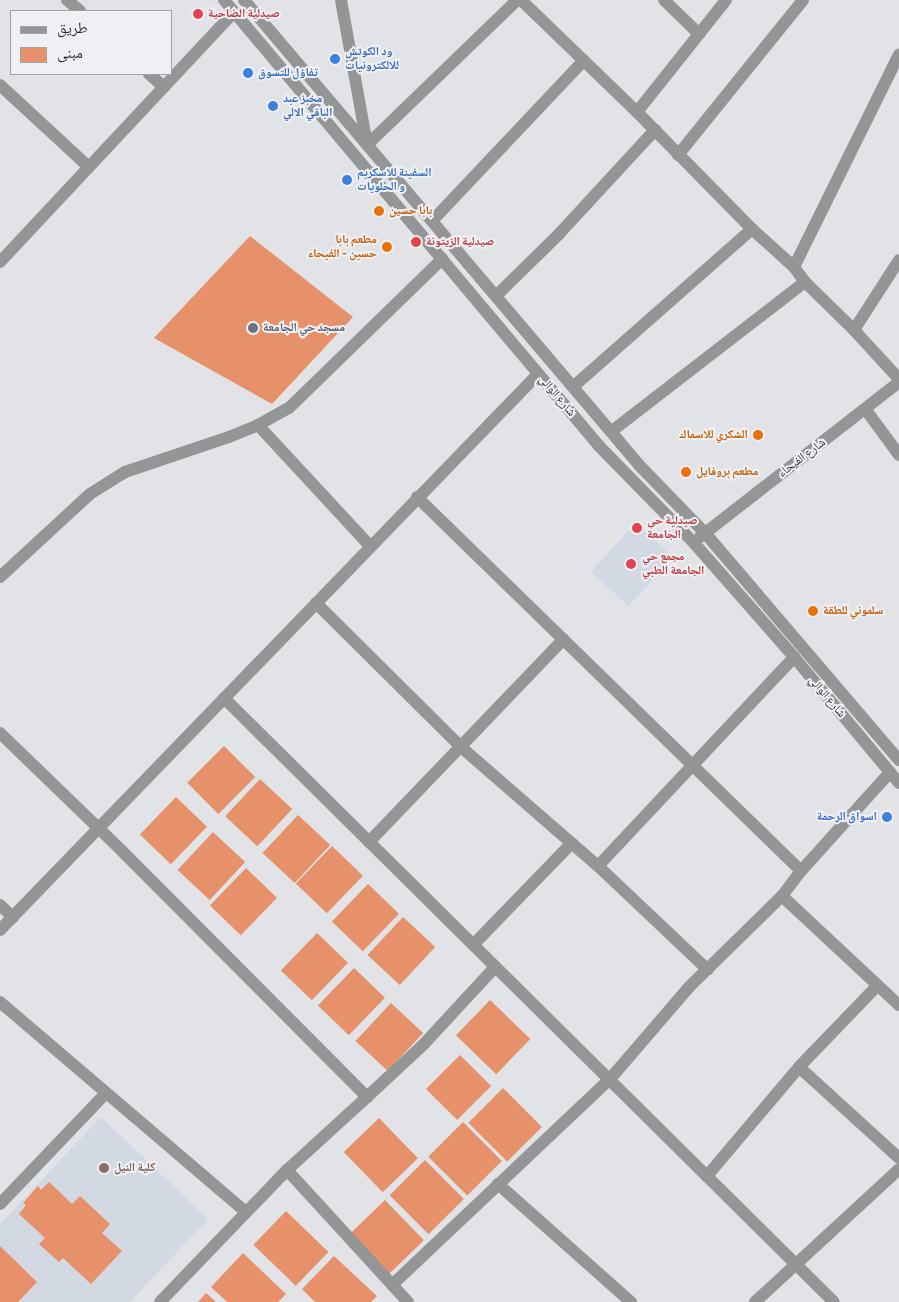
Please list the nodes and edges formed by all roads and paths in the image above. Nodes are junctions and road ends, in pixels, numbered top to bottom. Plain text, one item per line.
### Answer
1 (67, 0) edge
2 (224, 0) edge
3 (244, 0) edge
4 (341, 0) edge
5 (519, 0) edge
6 (664, 0) edge
7 (726, 0) edge
8 (803, 0) edge
9 (79, 10) edge
10 (234, 12) junction
11 (699, 34) junction
12 (899, 55) edge
13 (584, 60) junction
14 (150, 75) edge
15 (0, 85) edge
16 (164, 87) junction
17 (637, 112) junction
18 (655, 130) junction
19 (367, 146) junction
20 (678, 155) junction
21 (89, 167) junction
22 (432, 221) junction
23 (752, 229) junction
24 (2, 256) edge
25 (442, 259) junction
26 (899, 260) edge
27 (794, 266) junction
28 (805, 282) junction
29 (496, 296) junction
30 (854, 330) junction
31 (538, 374) junction
32 (899, 380) edge
33 (574, 386) junction
34 (866, 410) junction
35 (258, 425) junction
36 (612, 431) junction
37 (899, 455) edge
38 (417, 497) junction
39 (705, 533) junction
40 (694, 543) junction
41 (370, 546) junction
42 (0, 577) edge
43 (316, 604) junction
44 (564, 639) junction
45 (794, 657) junction
46 (224, 698) junction
47 (0, 733) edge
48 (461, 746) junction
49 (897, 754) edge
50 (693, 764) junction
51 (890, 772) junction
52 (899, 784) edge
53 (99, 828) junction
54 (369, 842) junction
55 (572, 843) junction
56 (598, 866) junction
57 (801, 871) junction
58 (782, 896) junction
59 (0, 905) edge
60 (13, 917) junction
61 (0, 930) edge
62 (474, 945) junction
63 (495, 968) junction
64 (708, 970) junction
65 (877, 986) junction
66 (0, 1002) edge
67 (899, 1005) edge
68 (799, 1067) junction
69 (610, 1079) junction
70 (106, 1093) junction
71 (367, 1097) junction
72 (899, 1158) edge
73 (899, 1169) edge
74 (287, 1170) junction
75 (707, 1176) junction
76 (498, 1184) junction
77 (0, 1204) edge
78 (246, 1212) junction
79 (797, 1265) junction
80 (392, 1285) junction
81 (160, 1302) edge
82 (408, 1302) edge
83 (631, 1302) edge
84 (755, 1302) edge
85 (834, 1302) edge

1 - 9 street
2 - 10 street, شارع الوالي
3 - 19 street, شارع الوالي
4 - 19 street
5 - 13 street
5 - 19 street
6 - 11 street
7 - 11 street
8 - 20 street
10 - 16 street
10 - 25 street, شارع الوالي
11 - 17 street
12 - 27 street
13 - 17 street
13 - 22 street
14 - 16 street
15 - 21 street
16 - 21 street
17 - 18 street
18 - 20 street
18 - 29 street
19 - 22 street, شارع الوالي
20 - 23 street
21 - 24 street
22 - 29 street, شارع الوالي
23 - 27 street
23 - 33 street
25 - 31 street, شارع الوالي
25 - 35 street
26 - 30 street
27 - 28 street
28 - 30 street
28 - 36 street
29 - 33 street, شارع الوالي
30 - 32 street
31 - 38 street
31 - 40 street, شارع الوالي
32 - 34 street, شارع الفيحاء
33 - 36 street, شارع الوالي
34 - 37 street
34 - 39 street, شارع الفيحاء
35 - 41 street
35 - 42 street
36 - 39 street, شارع الوالي
38 - 41 street
38 - 44 street
39 - 40 street, شارع الفيحاء
39 - 49 street, شارع الوالي
40 - 45 street, شارع الوالي
41 - 43 street
43 - 46 street
43 - 48 street
44 - 48 street
44 - 50 street
45 - 50 street
45 - 51 street, شارع الوالي
46 - 53 street
46 - 54 street
47 - 53 street
48 - 54 street
48 - 55 street
50 - 56 street
50 - 57 street
51 - 52 street, شارع الوالي
51 - 57 street
53 - 60 street
53 - 71 street
54 - 62 street
55 - 56 street
55 - 62 street
56 - 64 street
57 - 58 street
58 - 64 street
58 - 65 street
59 - 60 street
60 - 61 street
62 - 63 street
63 - 69 street
63 - 71 street
64 - 69 street
65 - 67 street
65 - 68 street
66 - 70 street
68 - 72 street
68 - 75 street
69 - 75 street
69 - 76 street
70 - 77 street
70 - 78 street
71 - 74 street
73 - 79 street
74 - 78 street
74 - 80 street
75 - 79 street
76 - 80 street
76 - 83 street
78 - 81 street
79 - 84 street
79 - 85 street
80 - 82 street

